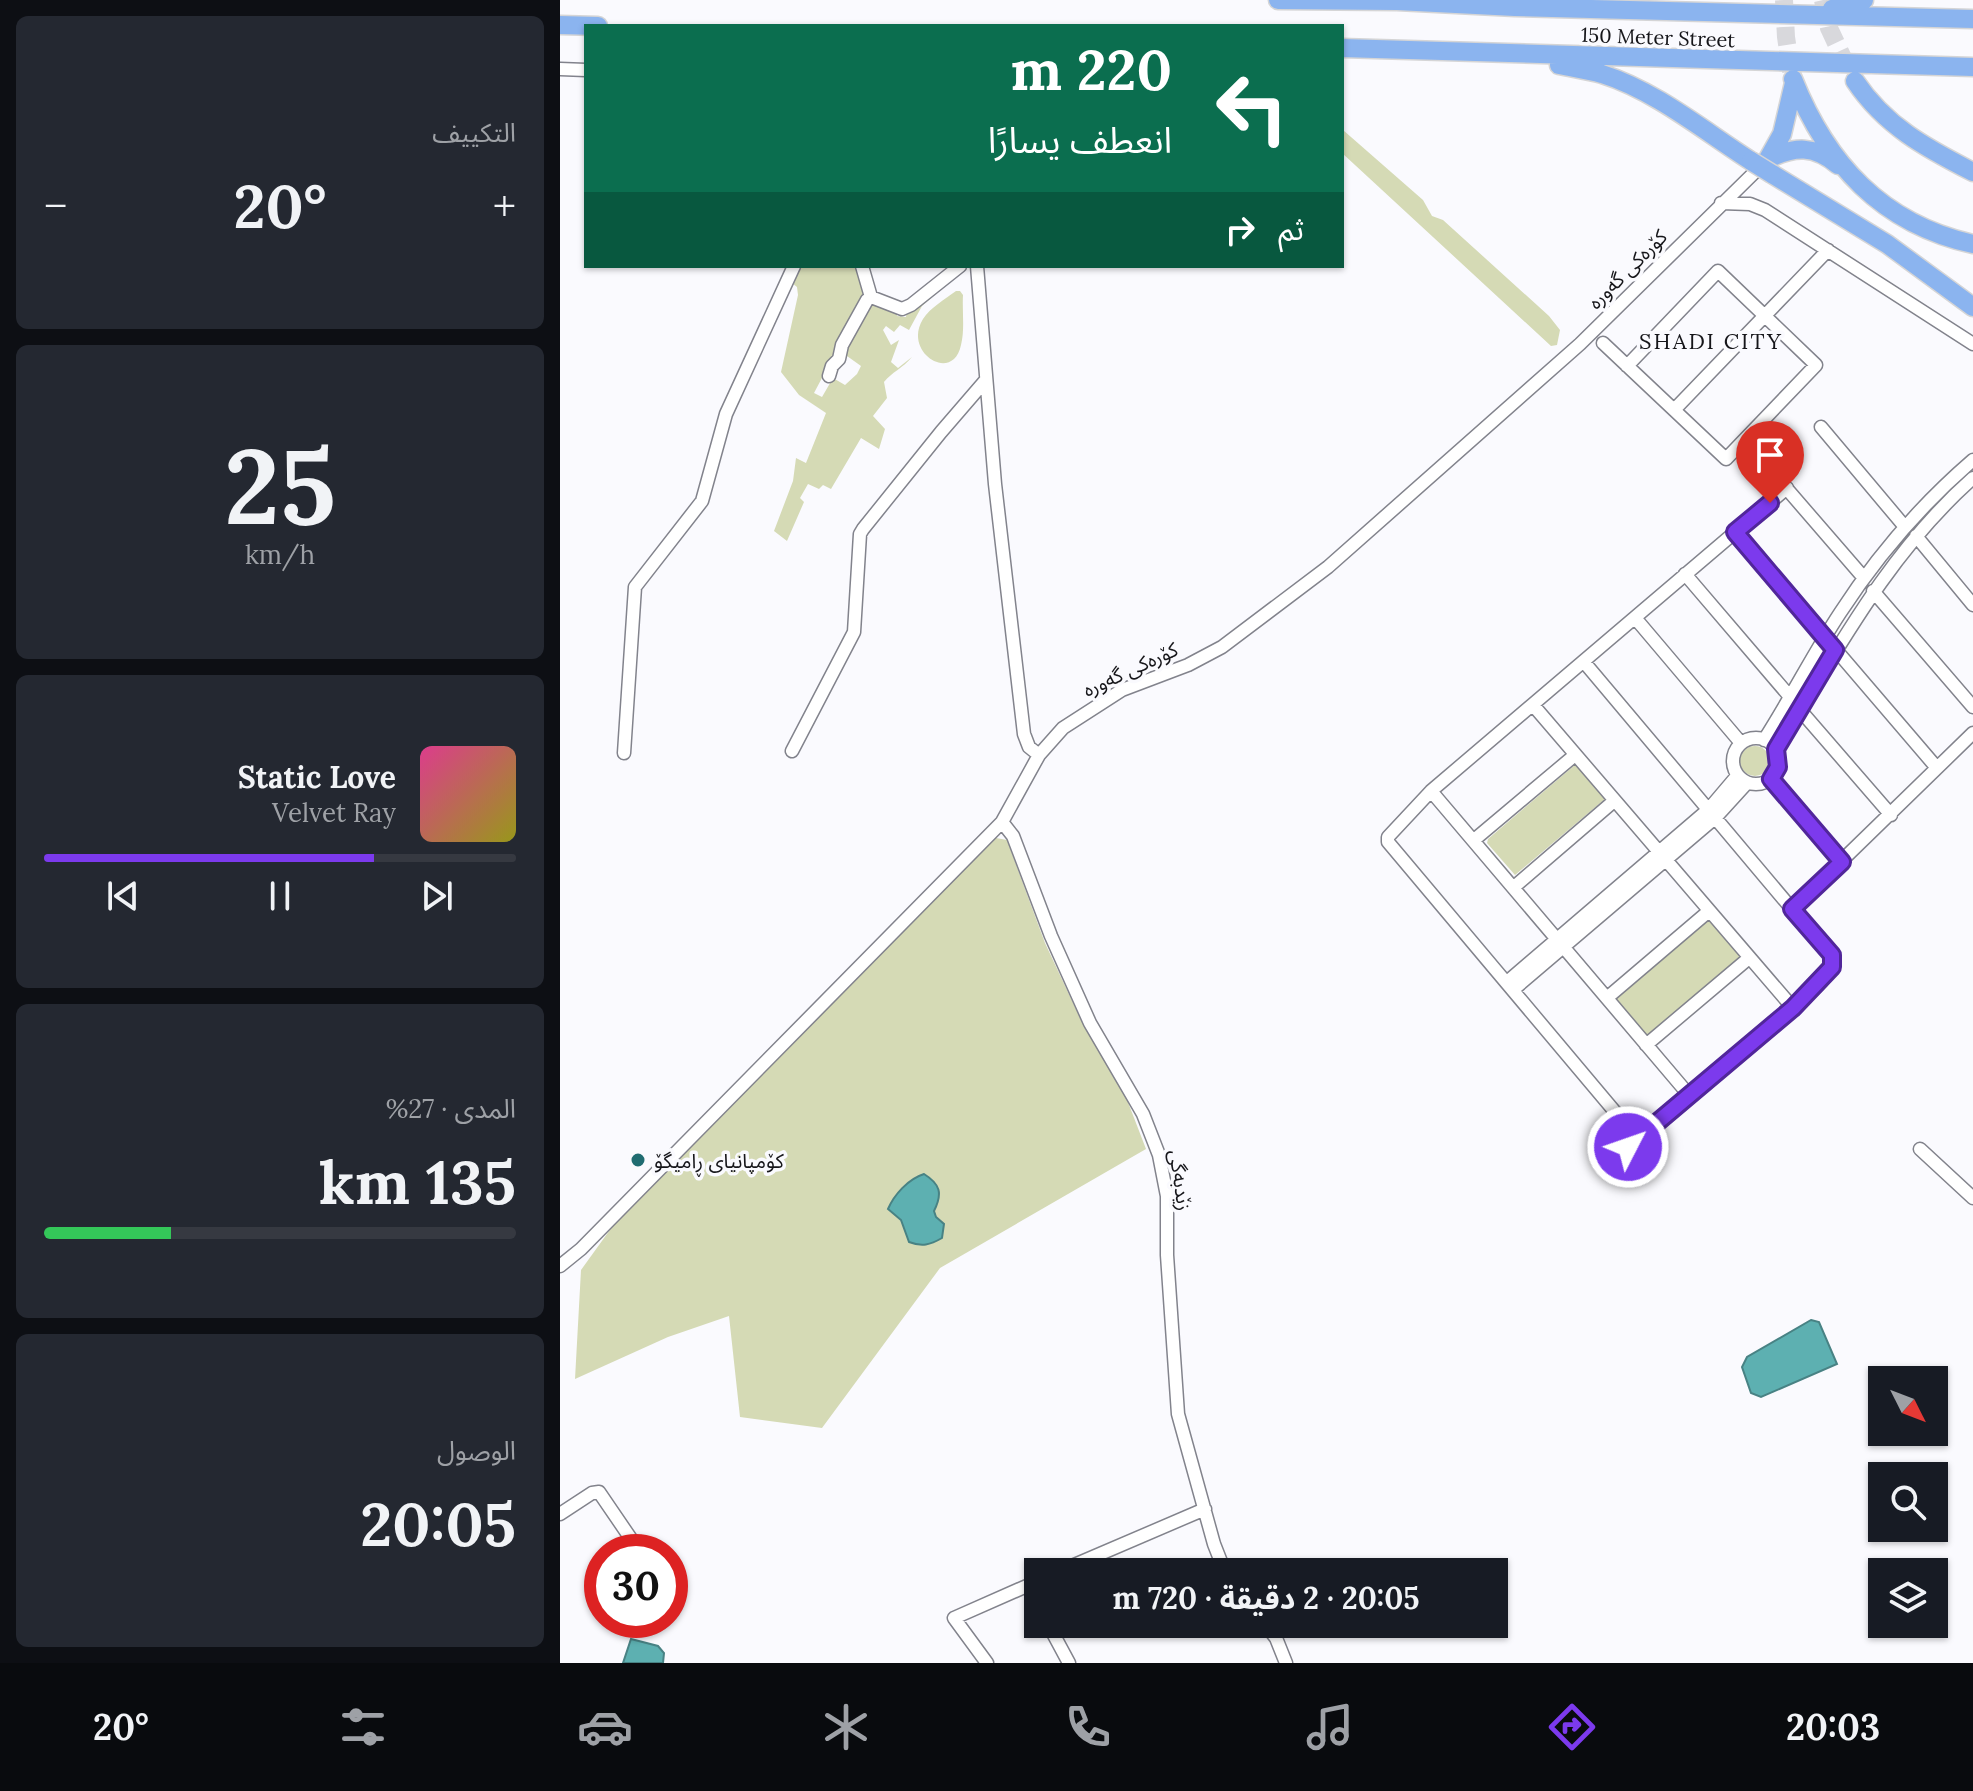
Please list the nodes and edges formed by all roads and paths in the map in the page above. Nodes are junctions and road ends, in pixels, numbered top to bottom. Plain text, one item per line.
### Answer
1 (1278, 0) edge
2 (1297, 0) edge
3 (1864, 0) edge
4 (1804, 15) junction
5 (1973, 19) edge
6 (560, 25) edge
7 (584, 26) edge
8 (1344, 48) edge
9 (1501, 55) junction
10 (1973, 67) edge
11 (560, 69) edge
12 (584, 70) edge
13 (1855, 81) tunnel mouth
14 (1764, 165) junction
15 (1973, 172) edge
16 (1848, 174) junction
17 (1721, 203) junction
18 (1887, 244) junction
19 (1973, 244) edge
20 (1828, 250) junction
21 (793, 268) edge
22 (863, 268) edge
23 (957, 268) edge
24 (977, 268) edge
25 (1973, 291) edge
26 (871, 297) junction
27 (1973, 307) edge
28 (1765, 316) junction
29 (1603, 343) dead end
30 (1973, 344) edge
31 (1627, 366) junction
32 (829, 376) dead end
33 (985, 381) junction
34 (1674, 410) junction
35 (1821, 427) dead end
36 (1973, 460) edge
37 (1774, 474) dead end
38 (1973, 478) edge
39 (1787, 488) junction
40 (1905, 527) junction
41 (1735, 532) junction
42 (1916, 536) junction
43 (1685, 574) junction
44 (1864, 578) junction
45 (1873, 591) junction
46 (1973, 605) edge
47 (1636, 619) junction
48 (1825, 637) junction
49 (1835, 650) junction
50 (1584, 662) junction
51 (1791, 698) junction
52 (1533, 705) junction
53 (1973, 707) edge
54 (1800, 710) junction
55 (1973, 733) edge
56 (1764, 740) junction
57 (1741, 743) junction
58 (1776, 749) junction
59 (792, 751) dead end
60 (624, 753) dead end
61 (1039, 755) junction
62 (1575, 755) junction
63 (1937, 768) junction
64 (1742, 779) junction
65 (1771, 779) junction
66 (1431, 791) junction
67 (1614, 801) junction
68 (1712, 813) junction
69 (1891, 815) junction
70 (1002, 822) junction
71 (1474, 840) junction
72 (1663, 857) junction
73 (1842, 862) junction
74 (1514, 887) junction
75 (1792, 909) junction
76 (1709, 911) junction
77 (1561, 942) junction
78 (1749, 958) junction
79 (1510, 986) junction
80 (1608, 997) junction
81 (1793, 1008) junction
82 (1646, 1045) junction
83 (1689, 1095) junction
84 (1920, 1149) dead end
85 (1973, 1198) edge
86 (560, 1266) edge
87 (1205, 1509) junction
88 (560, 1514) edge
89 (628, 1534) edge
90 (1091, 1558) edge
91 (1218, 1558) edge
92 (1024, 1589) edge
93 (1056, 1638) edge
94 (1276, 1638) edge
95 (987, 1663) edge
96 (1069, 1663) edge
97 (1286, 1663) edge

1 - 2 highway, 150 Meter Street
2 - 4 highway, 150 Meter Street
3 - 4 highway
4 - 5 highway, 150 Meter Street
6 - 7 highway
8 - 9 highway, 150 Meter Street
9 - 10 highway, 150 Meter Street
9 - 14 highway
11 - 12 street
13 - 15 highway
14 - 16 highway
14 - 16 highway
14 - 17 street, کۆرەکی گەورە
14 - 18 highway
16 - 19 highway
17 - 20 street
17 - 61 street, کۆرەکی گەورە
18 - 25 highway
18 - 27 highway
20 - 28 street
20 - 30 street
21 - 60 street
22 - 26 street
23 - 26 street
24 - 33 street
26 - 32 street
28 - 31 street
28 - 34 street
28 - 34 street
29 - 31 street
31 - 34 street
33 - 59 street
33 - 61 street
35 - 40 street
36 - 40 street
37 - 39 street
38 - 42 street
39 - 41 street
39 - 44 street
40 - 44 street
41 - 43 street
41 - 48 street
42 - 45 street
42 - 46 street
43 - 47 street
43 - 51 street
44 - 48 street
45 - 49 street
45 - 53 street
47 - 50 street
47 - 57 street
48 - 49 street
48 - 51 street
49 - 54 street
49 - 63 street
50 - 52 street
50 - 68 street
51 - 56 street
52 - 62 street
52 - 66 street
54 - 58 street
54 - 69 street
55 - 63 street
56 - 57 street
56 - 58 street
57 - 64 street
58 - 65 street
61 - 70 street, کۆرەکی گەورە
62 - 67 street
62 - 71 street
63 - 69 street
64 - 65 street
64 - 68 street
65 - 73 street
66 - 71 street
66 - 79 street
67 - 72 street
67 - 74 street
68 - 72 street
68 - 75 street
69 - 73 street
70 - 86 street, کۆرەکی گەورە
70 - 87 street, زێدبەگی
71 - 74 street
72 - 76 street
72 - 77 street
73 - 75 street
74 - 77 street
75 - 81 street
76 - 78 street
76 - 80 street
77 - 79 street
77 - 80 street
78 - 81 street
78 - 82 street
79 - 83 street
80 - 82 street
81 - 83 street
82 - 83 street
84 - 85 street
87 - 90 street
87 - 91 street, زێدبەگی
88 - 89 street
92 - 95 street
93 - 96 street
94 - 97 street

